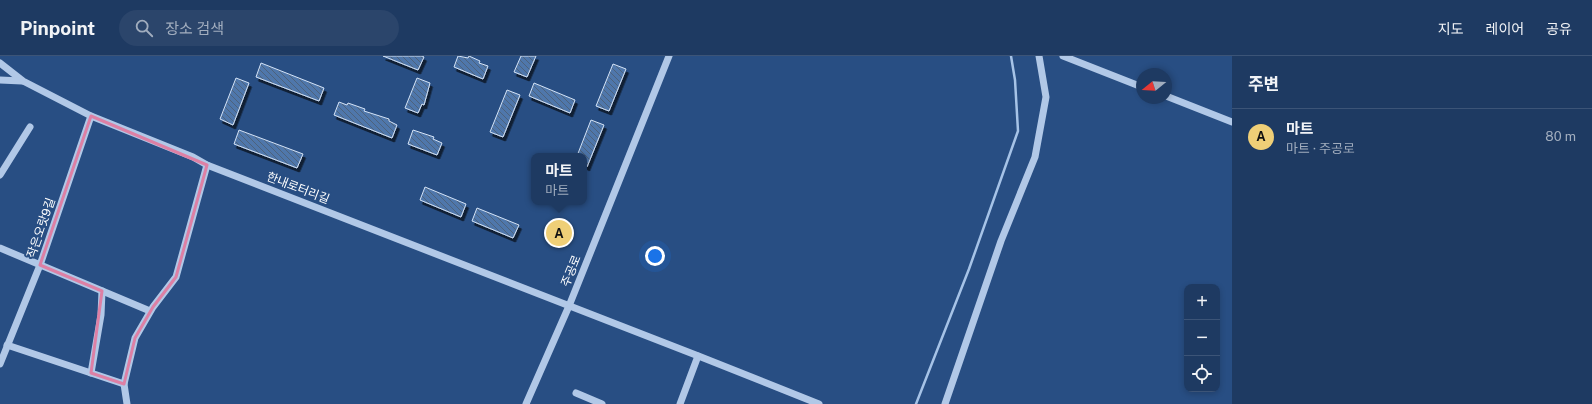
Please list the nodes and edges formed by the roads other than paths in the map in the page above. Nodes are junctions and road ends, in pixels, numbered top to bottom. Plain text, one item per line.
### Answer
1 (669, 56) edge
2 (1039, 56) edge
3 (1063, 56) edge
4 (0, 63) edge
5 (0, 80) edge
6 (23, 81) junction
7 (1136, 85) edge
8 (1172, 98) edge
9 (91, 116) junction
10 (1232, 122) edge
11 (30, 128) dead end
12 (207, 165) junction
13 (0, 175) edge
14 (0, 248) edge
15 (40, 265) junction
16 (102, 291) junction
17 (568, 306) junction
18 (150, 311) junction
19 (7, 346) junction
20 (698, 356) junction
21 (0, 364) edge
22 (91, 373) junction
23 (124, 384) junction
24 (576, 393) dead end
25 (814, 403) edge
26 (127, 404) edge
27 (526, 404) edge
28 (602, 404) edge
29 (680, 404) edge
30 (945, 404) edge

1 - 17 street, 주공로
2 - 30 street
3 - 7 street
4 - 6 street
5 - 6 street
6 - 9 street, 한내로터리길
8 - 10 street
9 - 12 street, 한내로터리길
9 - 15 street, 작은오랏9길
11 - 13 street
12 - 17 street, 한내로터리길
12 - 18 street
14 - 15 street
15 - 16 street
15 - 19 street, 작은오랏9길
16 - 18 street
16 - 22 street
17 - 20 street, 한내로터리길
17 - 27 street, 주공로
18 - 23 street
19 - 21 street, 작은오랏9길
19 - 22 street
20 - 25 street, 한내로터리길
20 - 29 street
22 - 23 street
23 - 26 street
24 - 28 street

